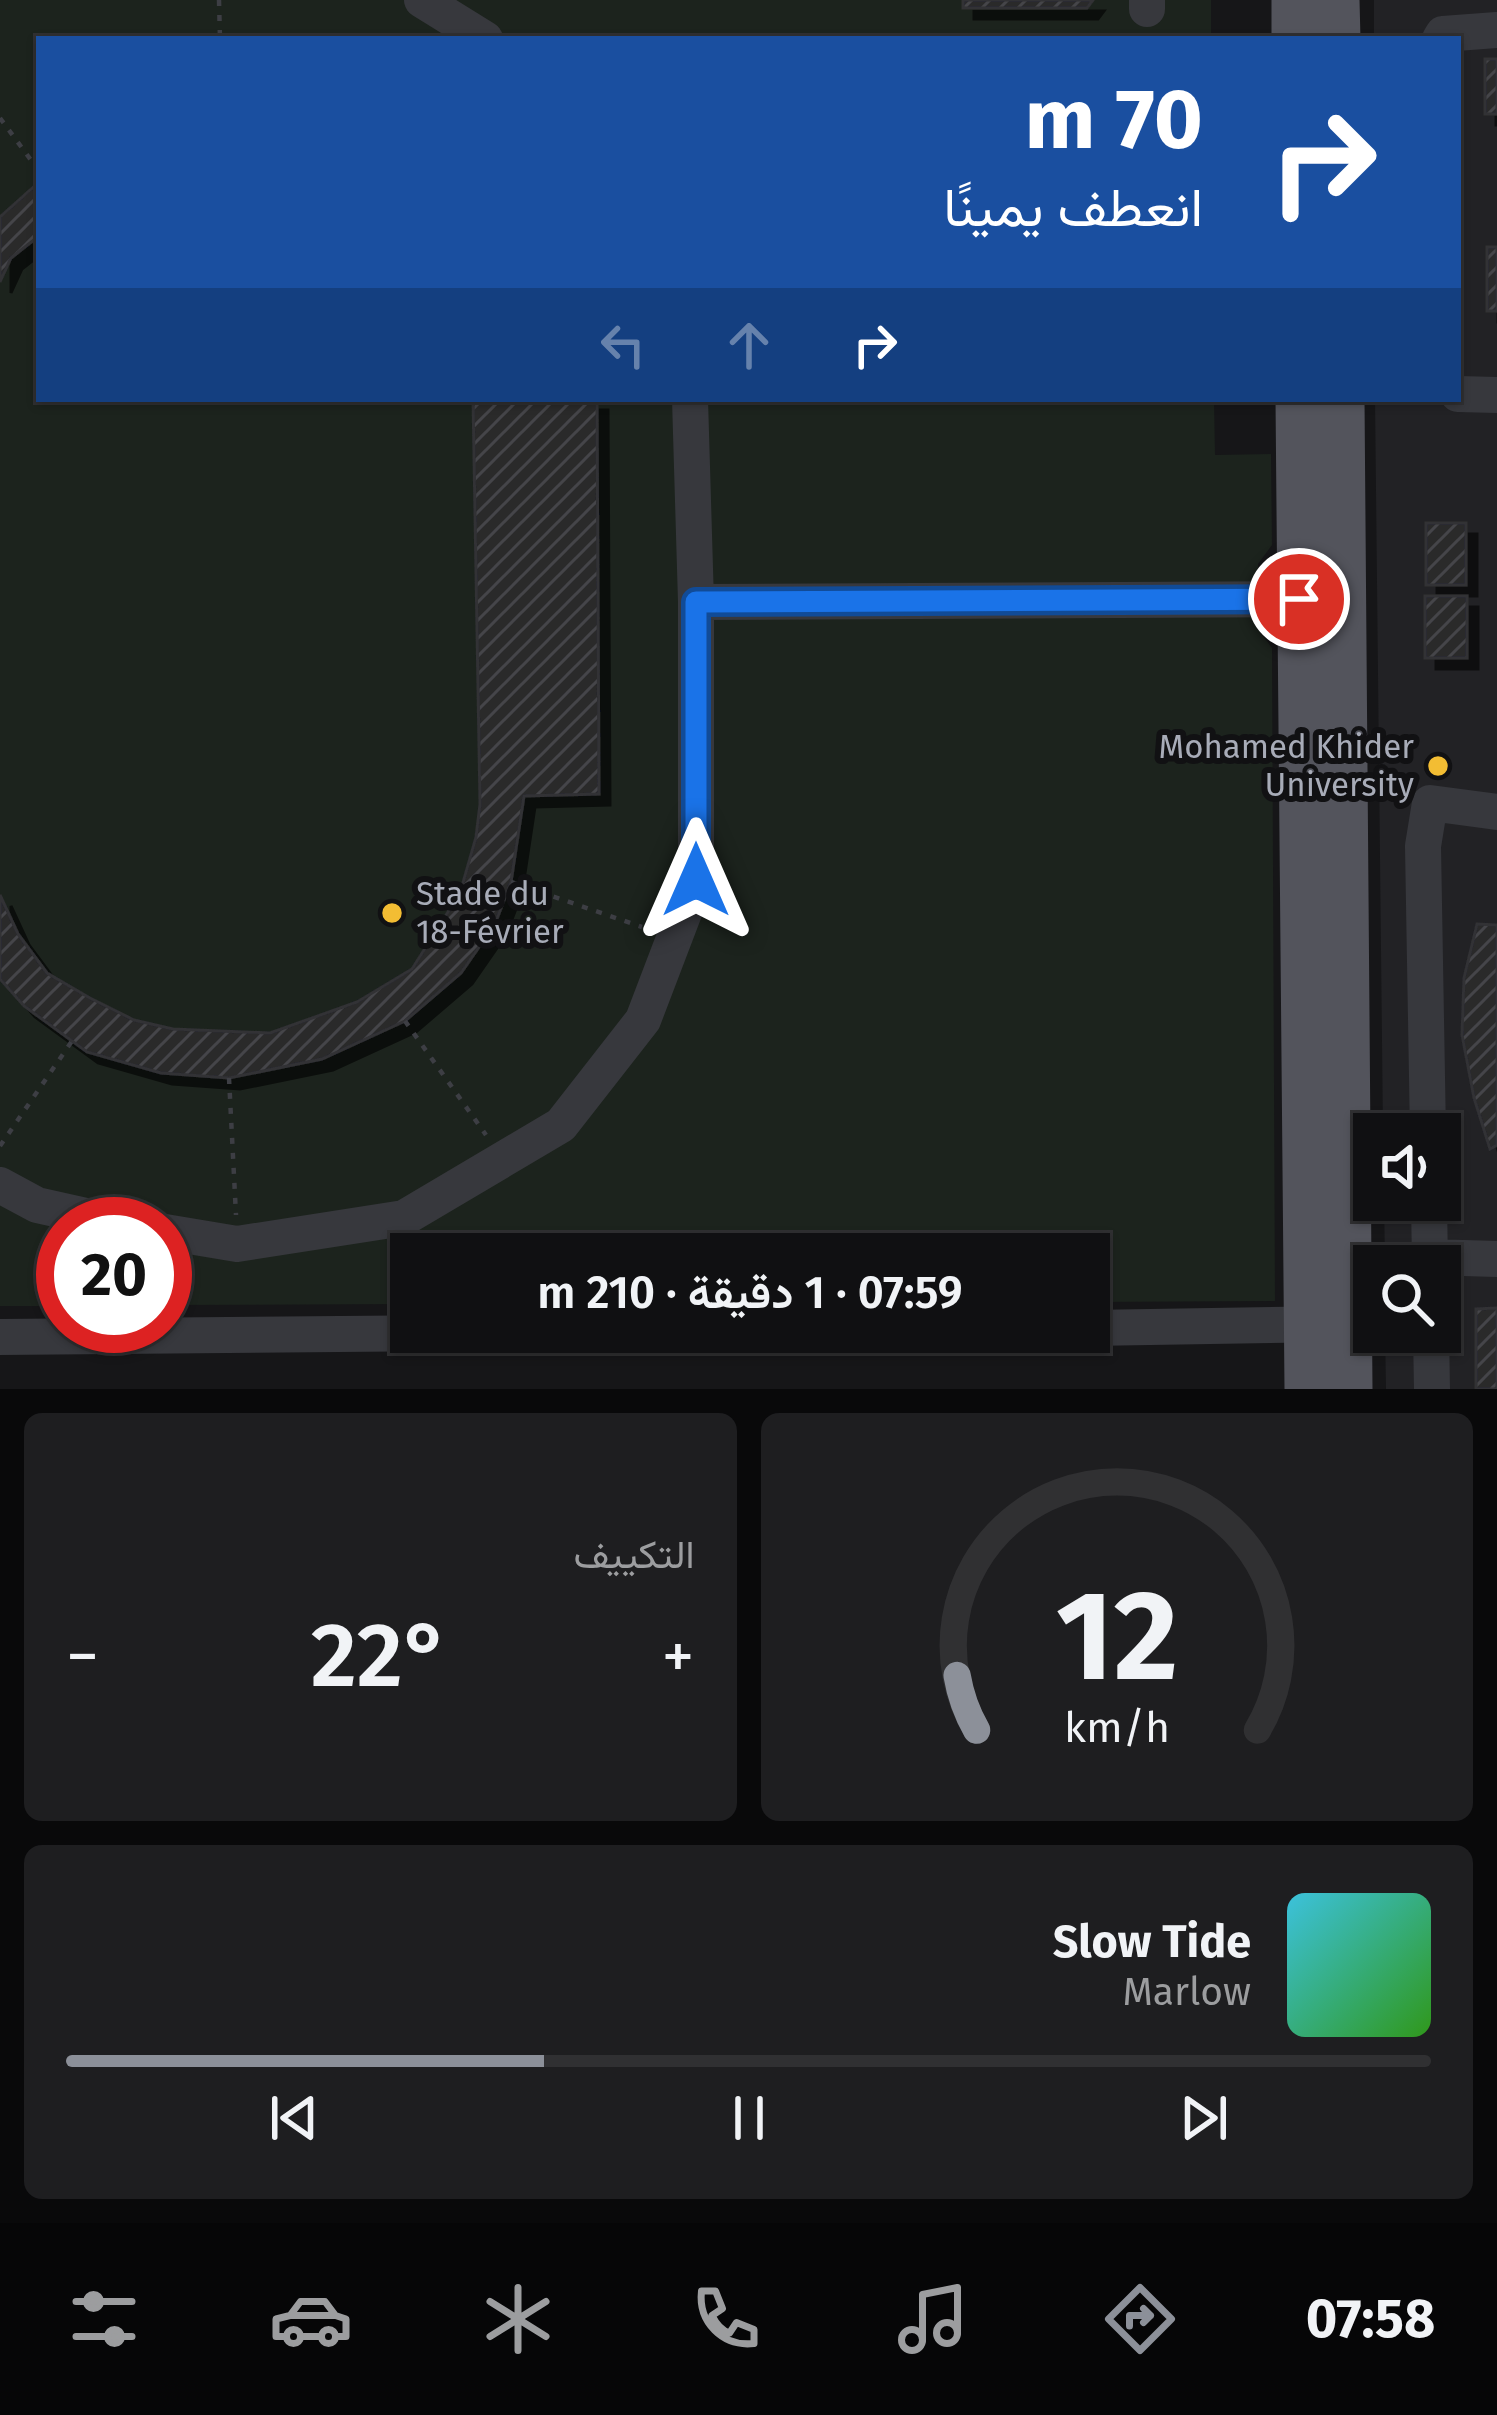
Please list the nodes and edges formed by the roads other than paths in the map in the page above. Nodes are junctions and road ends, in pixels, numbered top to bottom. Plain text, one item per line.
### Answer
1 (422, 0) edge
2 (1294, 0) edge
3 (1337, 0) edge
4 (1497, 30) edge
5 (480, 36) edge
6 (1294, 36) edge
7 (1338, 36) edge
8 (1442, 36) edge
9 (1461, 394) edge
10 (1497, 395) edge
11 (690, 402) edge
12 (1298, 402) edge
13 (1342, 402) edge
14 (1299, 599) junction
15 (696, 602) junction
16 (1497, 812) edge
17 (1428, 1113) edge
18 (0, 1185) edge
19 (36, 1203) edge
20 (192, 1236) edge
21 (1497, 1259) edge
22 (1461, 1261) edge
23 (1328, 1324) junction
24 (1110, 1328) edge
25 (390, 1334) edge
26 (0, 1337) edge
27 (1432, 1353) edge
28 (1307, 1389) edge
29 (1350, 1389) edge
30 (1432, 1389) edge

1 - 5 street
2 - 6 main road
3 - 7 main road
4 - 8 street
9 - 10 street
11 - 15 street
12 - 14 main road
13 - 23 main road
14 - 15 street
14 - 23 main road
15 - 20 street
16 - 17 street
18 - 19 street
21 - 22 street
23 - 24 street
23 - 28 main road
23 - 29 main road
25 - 26 street
27 - 30 street

